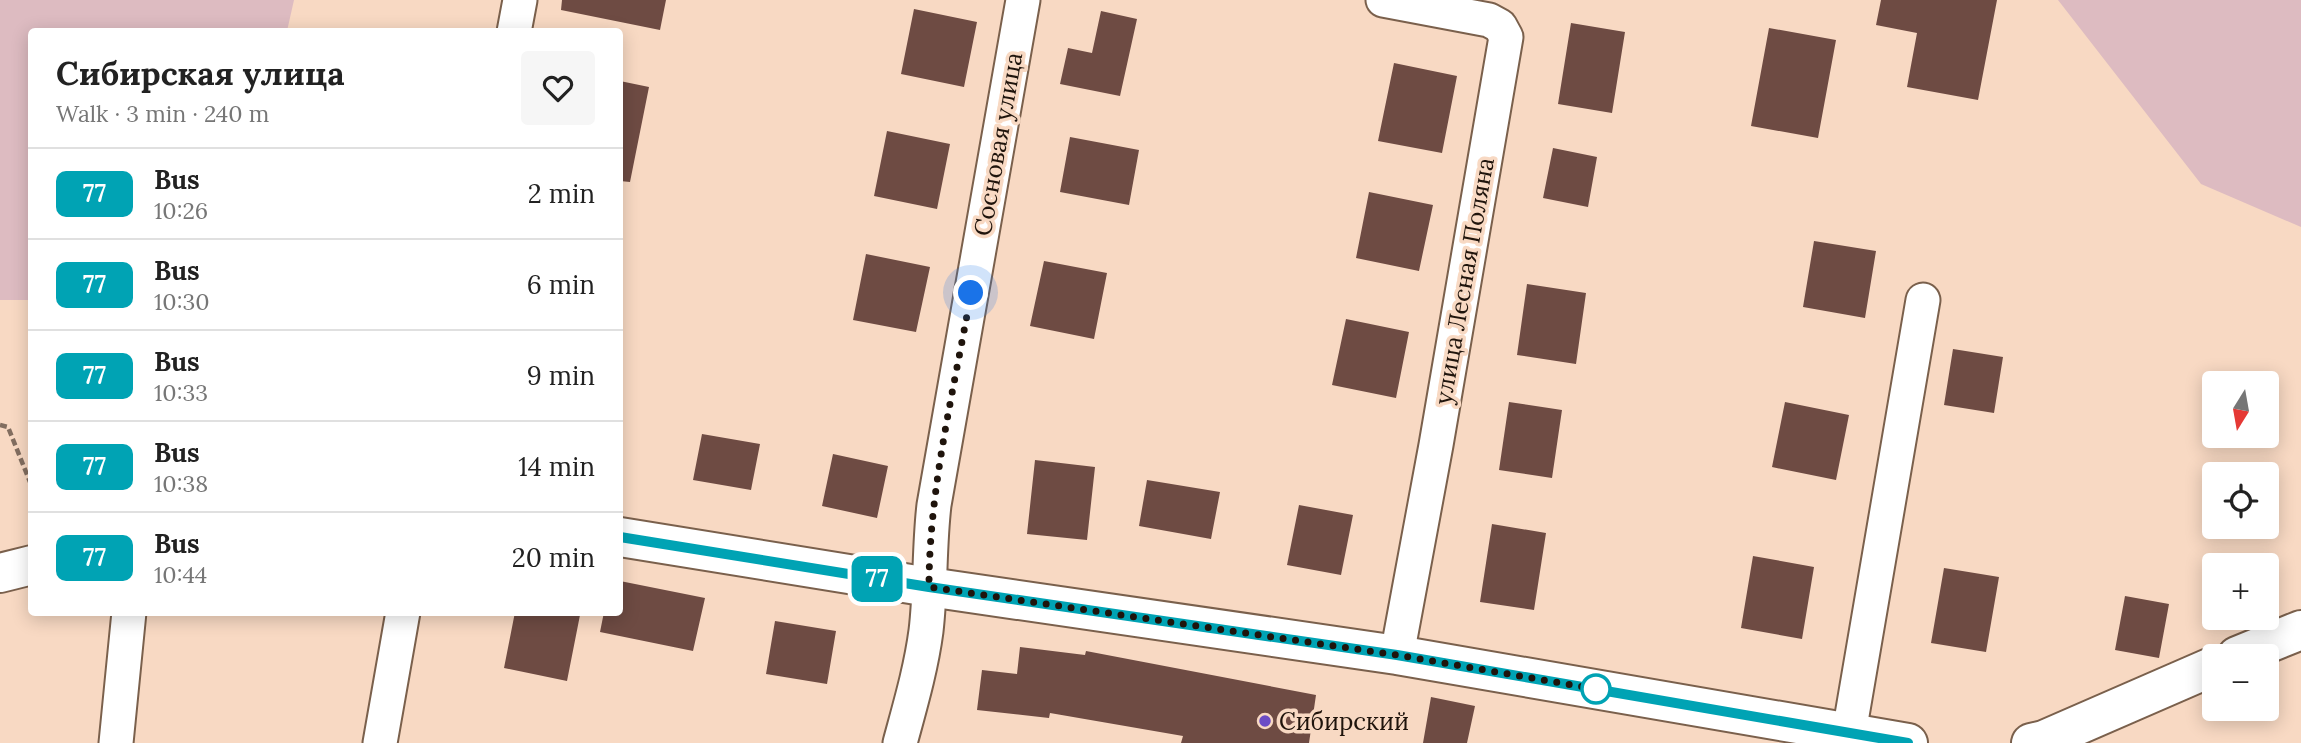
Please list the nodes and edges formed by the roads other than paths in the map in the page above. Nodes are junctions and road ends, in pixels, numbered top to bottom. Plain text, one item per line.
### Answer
1 (520, 0) edge
2 (1023, 0) edge
3 (1383, 0) edge
4 (515, 28) edge
5 (1923, 300) dead end
6 (623, 537) edge
7 (28, 566) edge
8 (0, 573) edge
9 (929, 587) junction
10 (129, 616) edge
11 (402, 616) edge
12 (2301, 630) edge
13 (2267, 644) edge
14 (1397, 655) junction
15 (2202, 671) edge
16 (1849, 733) junction
17 (116, 743) edge
18 (380, 743) edge
19 (900, 743) edge
20 (1908, 743) edge
21 (2031, 743) edge

1 - 4 street
2 - 9 street, Сосновая улица
3 - 14 street, улица Лесная Поляна
5 - 16 street
6 - 9 street
7 - 8 street
9 - 14 street
9 - 19 street, Сосновая улица
10 - 17 street
11 - 18 street
12 - 13 street
14 - 16 street
15 - 21 street
16 - 20 street

